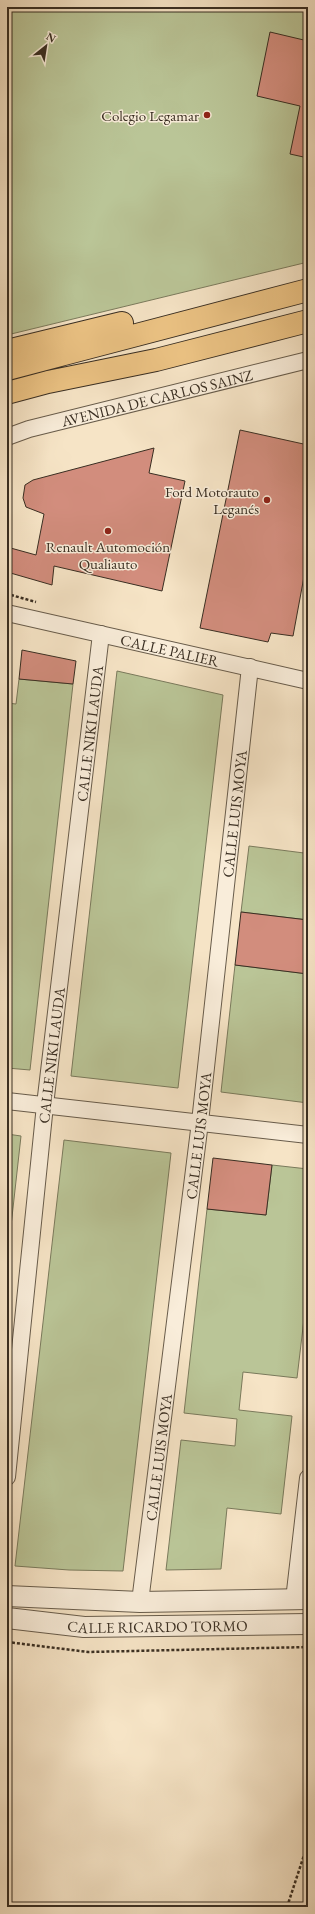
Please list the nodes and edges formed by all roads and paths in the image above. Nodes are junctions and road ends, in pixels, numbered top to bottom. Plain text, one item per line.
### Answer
1 (308, 289) edge
2 (308, 321) edge
3 (7, 351) edge
4 (156, 360) junction
5 (308, 360) edge
6 (7, 369) edge
7 (7, 394) edge
8 (7, 408) edge
9 (7, 437) edge
10 (7, 592) edge
11 (36, 602) dead end
12 (7, 606) edge
13 (7, 613) edge
14 (32, 619) junction
15 (101, 634) junction
16 (250, 668) junction
17 (308, 681) edge
18 (7, 1101) edge
19 (46, 1105) junction
20 (200, 1122) junction
21 (308, 1135) edge
22 (7, 1477) edge
23 (308, 1478) edge
24 (7, 1596) edge
25 (301, 1600) edge
26 (140, 1602) junction
27 (7, 1618) edge
28 (308, 1624) edge
29 (7, 1642) edge
30 (308, 1647) edge
31 (308, 1843) edge
32 (287, 1907) edge

1 - 3 highway
1 - 6 highway
2 - 4 highway
4 - 7 highway
4 - 8 highway
5 - 9 street, AVENIDA DE CARLOS SAINZ
10 - 11 path
12 - 14 street, CALLE PALIER
13 - 14 street, CALLE PALIER
14 - 15 street, CALLE PALIER
15 - 16 street, CALLE PALIER
15 - 19 street, CALLE NIKI LAUDA
16 - 17 street, CALLE PALIER
16 - 20 street, CALLE LUIS MOYA
18 - 19 street
19 - 20 street
19 - 22 street, CALLE NIKI LAUDA
20 - 21 street
20 - 26 street, CALLE LUIS MOYA
23 - 25 street
24 - 26 street, CALLE RICARDO TORMO
25 - 26 street, CALLE RICARDO TORMO
27 - 28 street, CALLE RICARDO TORMO
29 - 30 path
31 - 32 path

